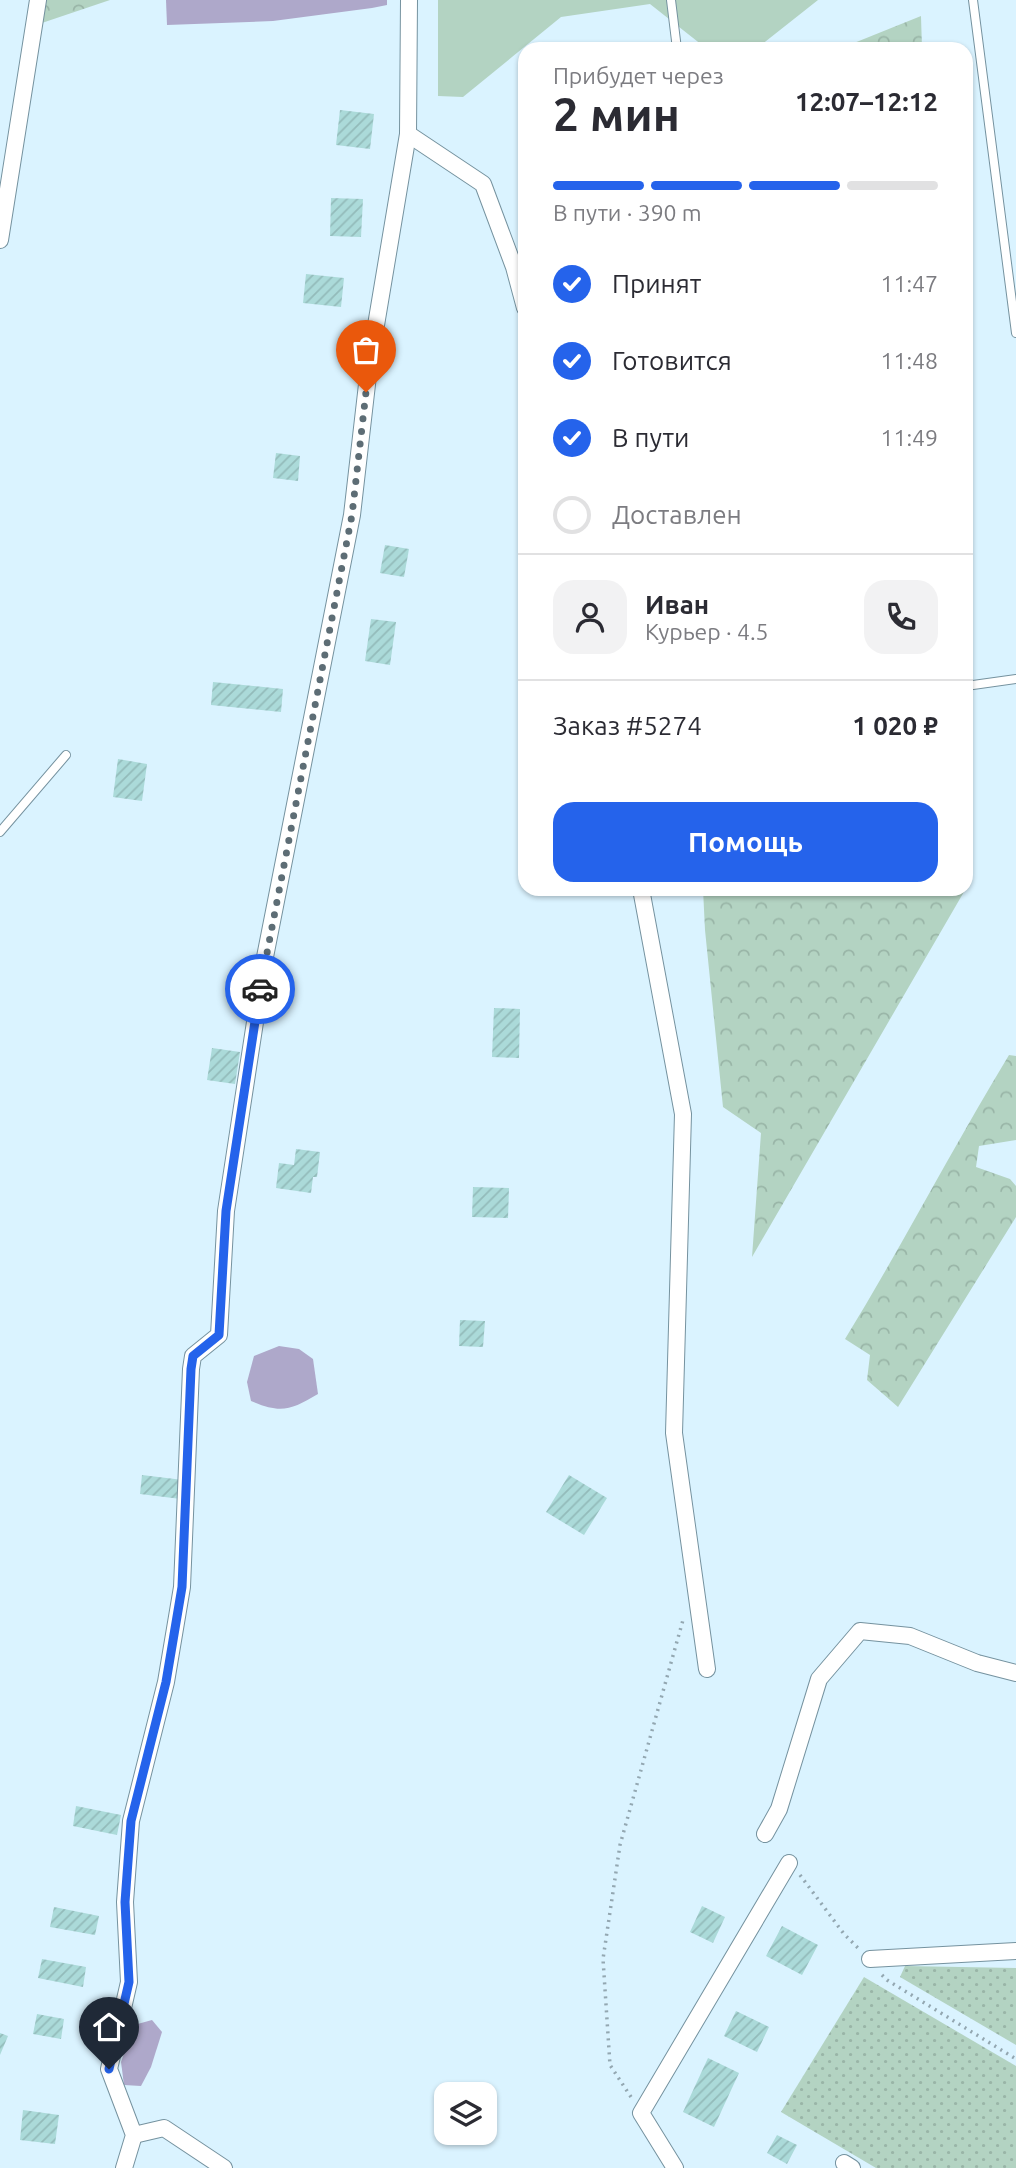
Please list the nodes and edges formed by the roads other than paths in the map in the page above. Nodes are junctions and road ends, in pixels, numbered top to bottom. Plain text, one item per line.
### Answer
1 (38, 0) edge
2 (409, 0) edge
3 (671, 0) edge
4 (973, 0) edge
5 (676, 42) edge
6 (408, 134) junction
7 (0, 240) edge
8 (518, 282) edge
9 (1016, 333) edge
10 (1016, 679) edge
11 (973, 685) edge
12 (66, 755) dead end
13 (0, 832) edge
14 (642, 896) edge
15 (707, 1670) dead end
16 (1016, 1673) edge
17 (765, 1834) dead end
18 (789, 1863) dead end
19 (1016, 1951) edge
20 (870, 1959) dead end
21 (134, 2135) junction
22 (124, 2168) edge
23 (224, 2168) edge
24 (675, 2168) edge

1 - 7 street
2 - 6 street
3 - 5 lane
4 - 9 lane
6 - 8 street
6 - 21 street
10 - 11 lane
12 - 13 lane
14 - 15 street
16 - 17 street
18 - 24 street
19 - 20 street
21 - 22 street
21 - 23 street

